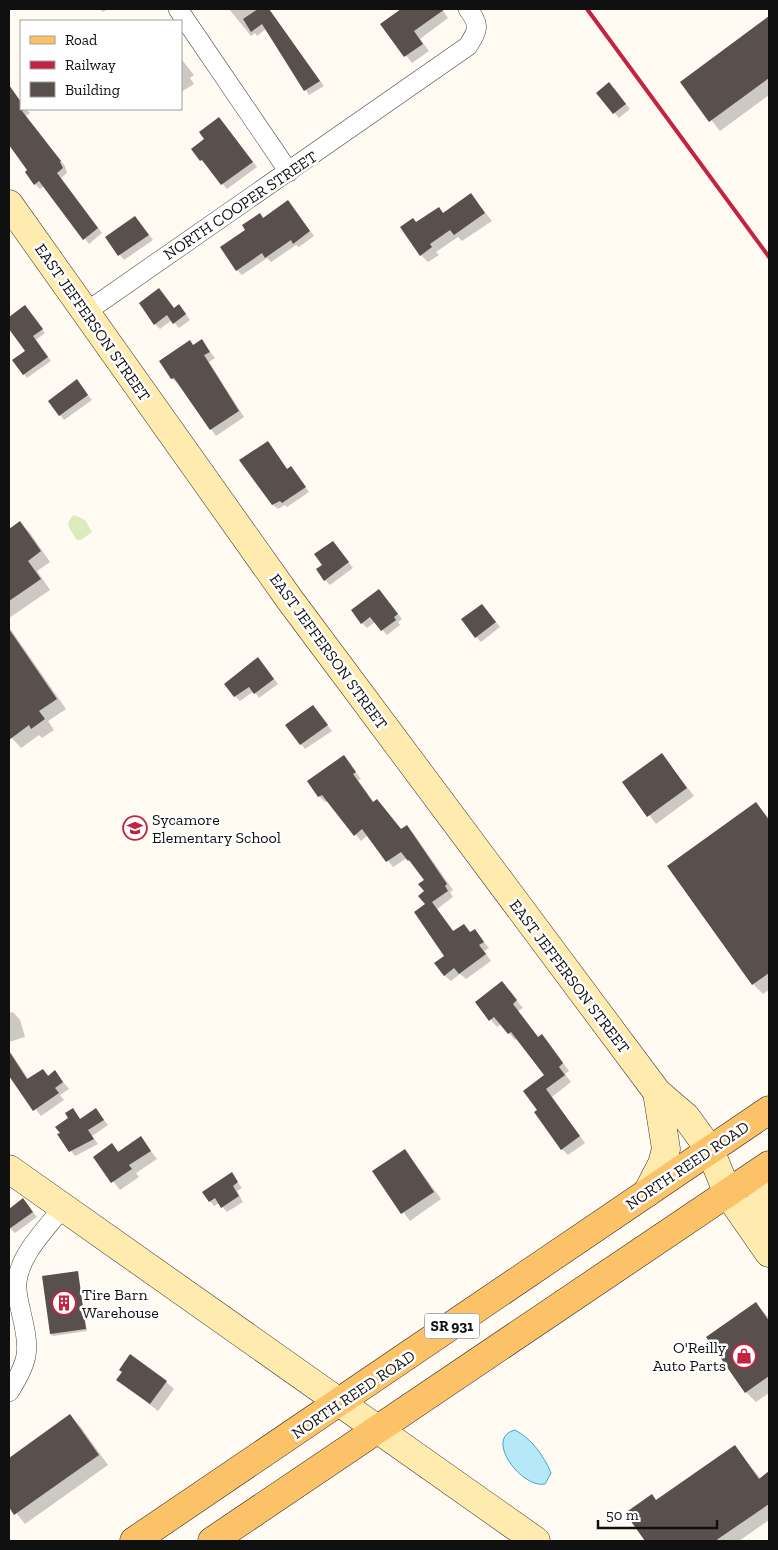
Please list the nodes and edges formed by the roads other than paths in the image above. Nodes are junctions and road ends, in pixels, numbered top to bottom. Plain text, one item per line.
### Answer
1 (178, 9) edge
2 (468, 9) edge
3 (289, 172) junction
4 (11, 213) edge
5 (86, 312) junction
6 (657, 1092) junction
7 (769, 1110) edge
8 (710, 1150) junction
9 (769, 1165) edge
10 (9, 1169) edge
11 (769, 1173) edge
12 (646, 1193) junction
13 (728, 1194) junction
14 (63, 1207) junction
15 (769, 1251) edge
16 (9, 1392) edge
17 (341, 1402) junction
18 (378, 1429) junction
19 (134, 1541) edge
20 (212, 1541) edge
21 (536, 1541) edge

1 - 3 street
2 - 3 street, NORTH COOPER STREET
3 - 5 street, NORTH COOPER STREET
4 - 5 street, EAST JEFFERSON STREET
5 - 6 street, EAST JEFFERSON STREET
6 - 8 street, EAST JEFFERSON STREET
6 - 12 street, EAST JEFFERSON STREET
7 - 8 main road, NORTH REED ROAD / SR 931
8 - 12 main road, NORTH REED ROAD / SR 931
8 - 13 street, EAST JEFFERSON STREET
9 - 13 main road, SR 931
10 - 14 street
11 - 15 street, EAST JEFFERSON STREET
12 - 17 main road, NORTH REED ROAD / SR 931
13 - 15 street, EAST JEFFERSON STREET
13 - 18 main road, SR 931
14 - 16 street
14 - 17 street
17 - 18 street
17 - 19 main road, NORTH REED ROAD / SR 931
18 - 20 main road, SR 931
18 - 21 street

